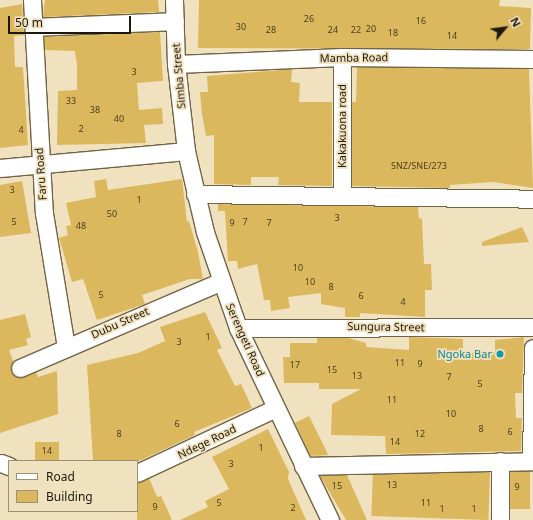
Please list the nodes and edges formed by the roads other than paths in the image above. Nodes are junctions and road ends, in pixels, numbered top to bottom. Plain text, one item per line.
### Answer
1 (32, 0) edge
2 (174, 0) edge
3 (175, 21) junction
4 (34, 27) junction
5 (342, 57) junction
6 (533, 59) edge
7 (176, 64) junction
8 (186, 151) junction
9 (40, 167) junction
10 (0, 168) edge
11 (195, 194) junction
12 (342, 194) junction
13 (533, 199) edge
14 (220, 282) junction
15 (533, 327) edge
16 (238, 328) junction
17 (66, 347) junction
18 (533, 348) edge
19 (20, 368) dead end
20 (276, 408) junction
21 (500, 461) junction
22 (532, 461) edge
23 (303, 466) junction
24 (138, 473) edge
25 (330, 520) edge
26 (500, 520) edge

1 - 4 street, Faru Road
2 - 3 street, Simba Street
3 - 4 street
3 - 7 street, Simba Street
4 - 9 street, Faru Road
5 - 6 street, Mamba Road
5 - 7 street, Mamba Road
5 - 12 street, Kakakuona road
7 - 8 street, Simba Street
8 - 9 street
8 - 11 street, Serengeti Road
9 - 10 street
9 - 17 street, Faru Road
11 - 12 street
11 - 14 street, Serengeti Road
12 - 13 street
14 - 16 street, Serengeti Road
14 - 17 street, Dubu Street
15 - 16 street, Sungura Street
16 - 20 street, Serengeti Road
17 - 19 street, Dubu Street
18 - 22 street
20 - 23 street, Serengeti Road
20 - 24 street, Ndege Road
21 - 22 street
21 - 23 street
21 - 26 street
23 - 25 street, Serengeti Road

